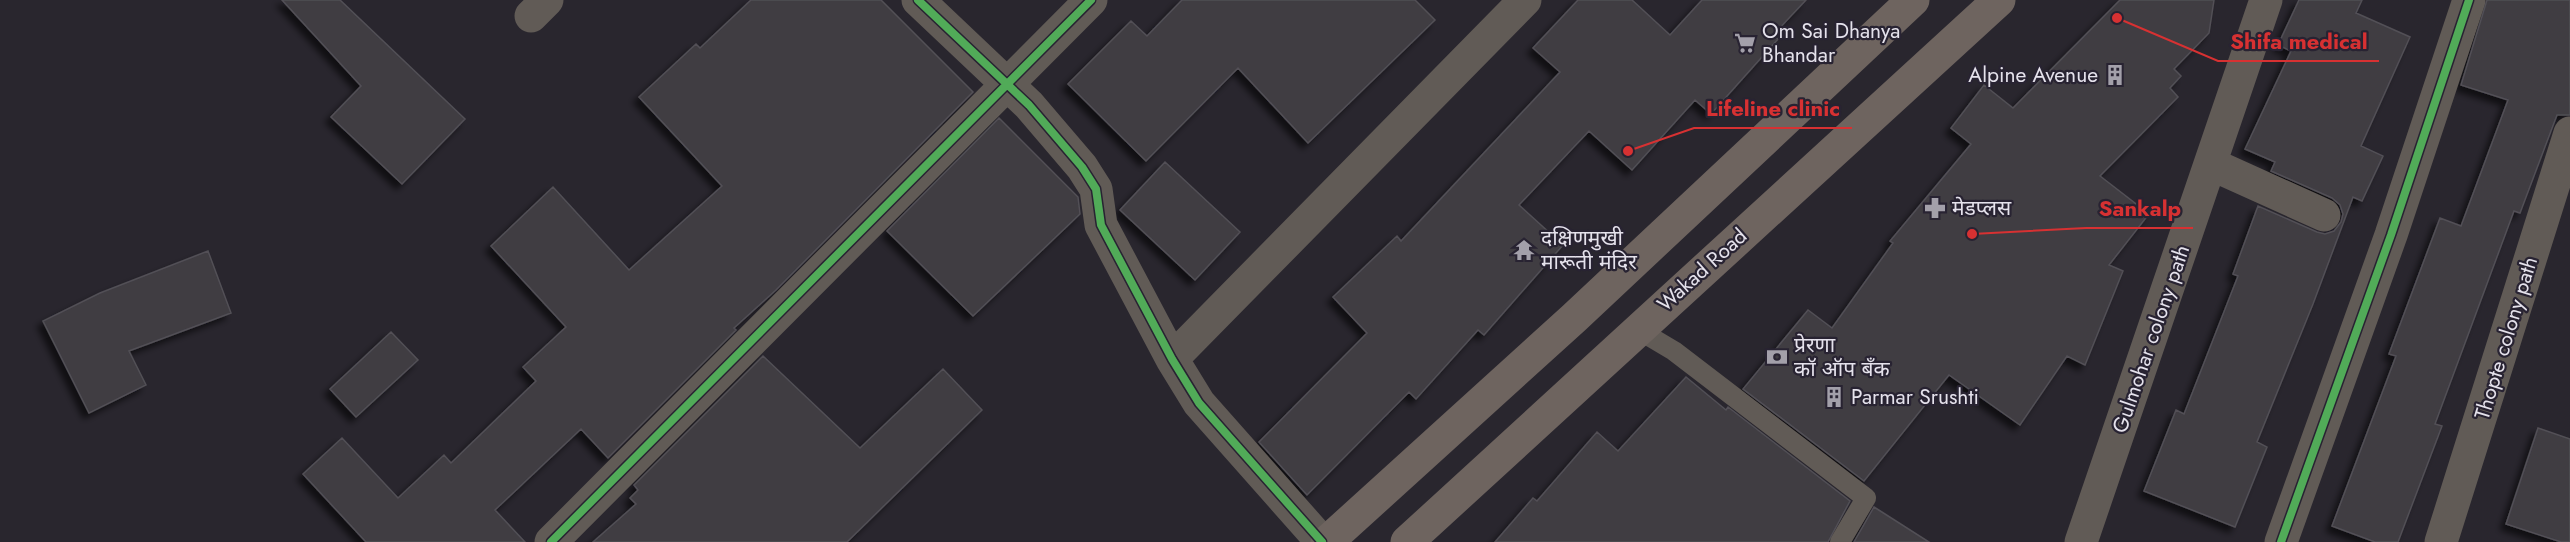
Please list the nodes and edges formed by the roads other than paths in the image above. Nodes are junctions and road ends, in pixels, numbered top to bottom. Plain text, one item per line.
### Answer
1 (918, 0) edge
2 (1092, 0) edge
3 (1525, 0) edge
4 (1913, 0) edge
5 (1999, 0) edge
6 (2266, 0) edge
7 (2469, 0) edge
8 (1007, 84) junction
9 (2570, 133) edge
10 (2211, 164) junction
11 (2324, 215) dead end
12 (1637, 329) junction
13 (1172, 359) junction
14 (551, 542) edge
15 (1322, 542) edge
16 (1327, 542) edge
17 (1407, 542) edge
18 (1840, 542) edge
19 (2081, 542) edge
20 (2281, 542) edge
21 (2442, 542) edge

1 - 8 street
2 - 8 street
3 - 13 street
4 - 16 main road
5 - 12 main road, Wakad Road
6 - 10 street, Gulmohar colony path
7 - 20 street
8 - 13 street
8 - 14 street
9 - 21 street, Thopte colony path
10 - 11 street
10 - 19 street, Gulmohar colony path
12 - 17 main road, Wakad Road
12 - 18 lane
13 - 15 street

